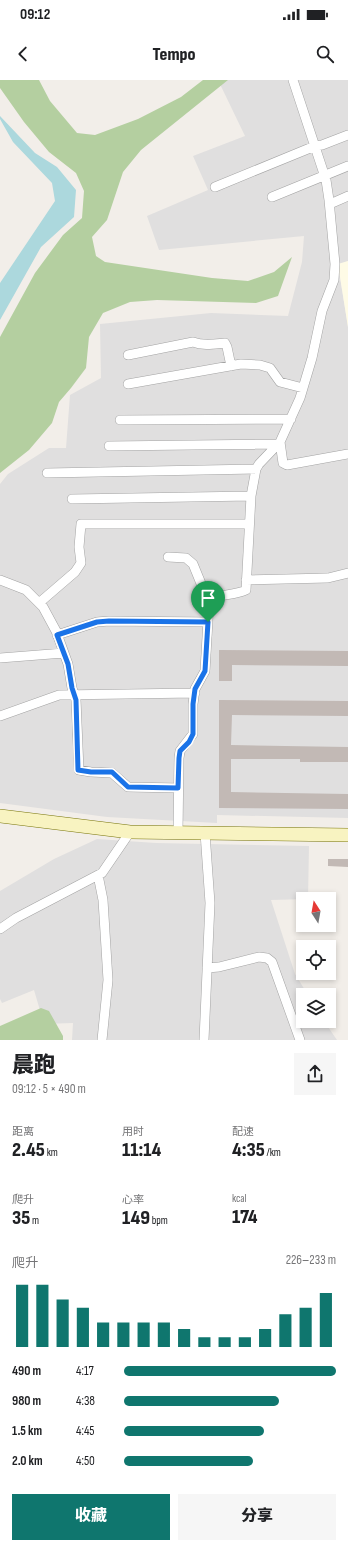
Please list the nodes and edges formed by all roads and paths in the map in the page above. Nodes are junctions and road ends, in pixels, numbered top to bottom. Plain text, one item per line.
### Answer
1 (293, 80) edge
2 (348, 135) edge
3 (314, 146) junction
4 (348, 166) edge
5 (325, 176) junction
6 (215, 187) dead end
7 (272, 196) dead end
8 (348, 196) edge
9 (330, 204) junction
10 (128, 355) dead end
11 (230, 366) junction
12 (128, 384) dead end
13 (303, 388) junction
14 (291, 419) junction
15 (120, 420) dead end
16 (279, 443) junction
17 (109, 446) dead end
18 (348, 454) edge
19 (256, 470) junction
20 (47, 473) dead end
21 (251, 496) junction
22 (72, 499) dead end
23 (249, 524) junction
24 (168, 557) dead end
25 (348, 573) edge
26 (0, 580) edge
27 (246, 580) junction
28 (39, 603) junction
29 (209, 603) junction
30 (208, 622) junction
31 (57, 635) junction
32 (64, 653) junction
33 (0, 658) edge
34 (195, 693) junction
35 (75, 695) junction
36 (0, 716) edge
37 (178, 788) junction
38 (0, 816) edge
39 (130, 832) junction
40 (178, 833) junction
41 (205, 833) junction
42 (348, 835) edge
43 (98, 875) junction
44 (0, 929) edge
45 (207, 968) junction
46 (102, 1040) edge
47 (204, 1040) edge
48 (300, 1040) edge

1 - 3 street
2 - 3 street
3 - 5 street
3 - 6 street
4 - 5 street
5 - 7 street
5 - 9 street
8 - 9 street
9 - 13 street
10 - 11 street
11 - 12 street
11 - 13 street
13 - 14 street
14 - 15 street
14 - 16 street
16 - 17 street
16 - 18 street
16 - 19 street
19 - 20 street
19 - 21 street
21 - 22 street
21 - 23 street
23 - 27 street
23 - 28 street
24 - 29 street
25 - 27 street
26 - 28 street
27 - 29 street
28 - 31 street
29 - 30 street
30 - 31 street
30 - 34 street
31 - 32 street
32 - 33 street
32 - 35 street
34 - 35 street
34 - 37 street
35 - 36 street
35 - 37 street
37 - 40 street
38 - 39 street
39 - 40 street
39 - 43 street
40 - 41 street
41 - 42 street
41 - 45 street
43 - 44 street
43 - 46 street
45 - 47 street
45 - 48 street

